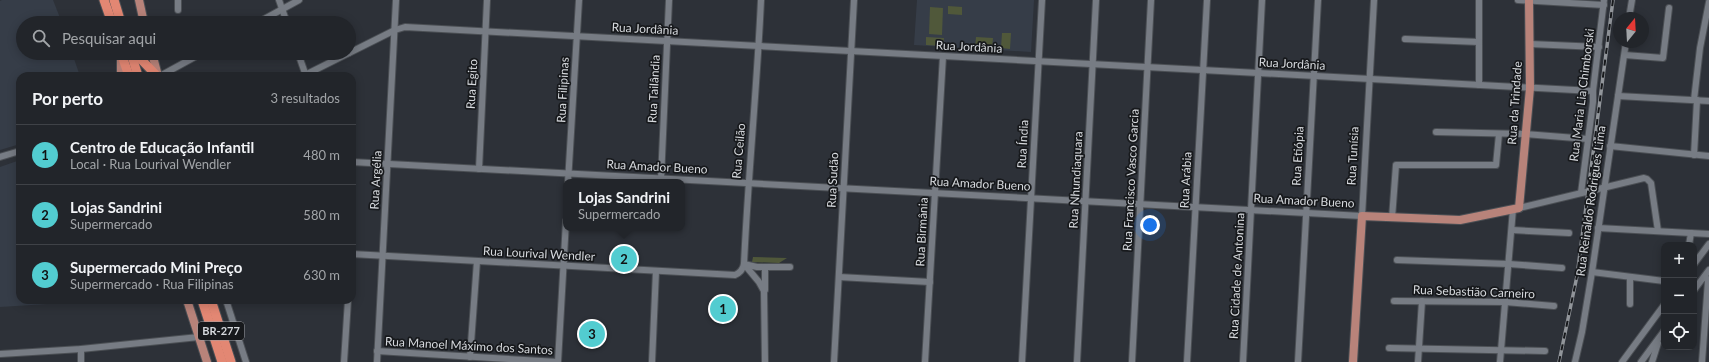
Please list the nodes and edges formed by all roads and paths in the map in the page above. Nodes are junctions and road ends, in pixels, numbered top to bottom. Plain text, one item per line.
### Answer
1 (104, 0) edge
2 (114, 0) edge
3 (139, 0) edge
4 (178, 0) edge
5 (279, 0) edge
6 (299, 0) edge
7 (396, 0) edge
8 (487, 0) edge
9 (579, 0) edge
10 (669, 0) edge
11 (761, 0) edge
12 (854, 0) edge
13 (1042, 0) edge
14 (1096, 0) edge
15 (1152, 0) edge
16 (1207, 0) edge
17 (1262, 0) edge
18 (1318, 0) edge
19 (1374, 0) edge
20 (1479, 0) edge
21 (1518, 0) edge
22 (1530, 0) edge
23 (1632, 0) edge
24 (1568, 1) edge
25 (1604, 2) edge
26 (1709, 2) edge
27 (1668, 8) dead end
28 (282, 9) junction
29 (178, 10) dead end
30 (1630, 12) edge
31 (110, 16) edge
32 (119, 16) edge
33 (142, 16) edge
34 (270, 16) edge
35 (284, 16) edge
36 (394, 30) junction
37 (486, 32) junction
38 (577, 37) junction
39 (1405, 39) dead end
40 (667, 42) junction
41 (1479, 42) junction
42 (1530, 44) junction
43 (758, 46) junction
44 (1599, 47) junction
45 (1625, 48) edge
46 (356, 49) edge
47 (851, 51) junction
48 (1624, 54) junction
49 (943, 56) junction
50 (121, 60) edge
51 (123, 60) edge
52 (133, 60) edge
53 (142, 60) edge
54 (154, 60) edge
55 (189, 60) edge
56 (300, 60) edge
57 (336, 60) edge
58 (1038, 61) junction
59 (1092, 64) junction
60 (1148, 67) junction
61 (1203, 70) junction
62 (121, 72) edge
63 (128, 72) edge
64 (137, 72) edge
65 (154, 72) edge
66 (157, 72) edge
67 (166, 72) edge
68 (304, 72) edge
69 (313, 72) edge
70 (1258, 73) junction
71 (1313, 76) junction
72 (1370, 79) junction
73 (1479, 85) junction
74 (1530, 88) junction
75 (1593, 91) junction
76 (1618, 96) junction
77 (1696, 100) junction
78 (1709, 101) edge
79 (1436, 132) dead end
80 (1499, 134) junction
81 (1525, 134) junction
82 (1588, 138) junction
83 (1610, 146) junction
84 (16, 152) edge
85 (1694, 155) junction
86 (1709, 156) edge
87 (0, 157) edge
88 (356, 162) edge
89 (387, 164) junction
90 (479, 169) junction
91 (569, 174) junction
92 (568, 179) edge
93 (661, 179) joint
94 (685, 180) edge
95 (747, 184) junction
96 (844, 188) junction
97 (1604, 188) junction
98 (935, 193) junction
99 (1581, 193) junction
100 (1031, 198) junction
101 (1085, 201) junction
102 (1140, 204) junction
103 (1196, 207) junction
104 (1516, 208) junction
105 (1251, 210) junction
106 (1306, 213) junction
107 (1362, 216) junction
108 (1392, 218) junction
109 (1598, 228) junction
110 (1512, 230) junction
111 (566, 231) edge
112 (1658, 232) junction
113 (1569, 233) dead end
114 (1691, 233) junction
115 (1709, 234) edge
116 (1690, 242) edge
117 (1709, 244) edge
118 (356, 254) edge
119 (382, 256) junction
120 (1397, 260) dead end
121 (1697, 260) edge
122 (477, 261) junction
123 (744, 264) junction
124 (1509, 264) junction
125 (564, 266) junction
126 (790, 266) dead end
127 (766, 267) junction
128 (1562, 268) dead end
129 (656, 271) junction
130 (1592, 272) junction
131 (1708, 274) edge
132 (839, 277) junction
133 (1630, 277) junction
134 (1661, 281) edge
135 (930, 282) junction
136 (1697, 287) edge
137 (764, 297) junction
138 (1394, 301) dead end
139 (1422, 301) junction
140 (1506, 302) junction
141 (188, 304) edge
142 (203, 304) edge
143 (212, 304) edge
144 (227, 304) edge
145 (348, 304) edge
146 (1630, 304) dead end
147 (1554, 306) dead end
148 (1661, 314) edge
149 (1661, 335) edge
150 (199, 337) junction
151 (1659, 338) junction
152 (226, 347) junction
153 (1389, 348) dead end
154 (1418, 348) junction
155 (81, 349) junction
156 (1501, 350) junction
157 (377, 351) junction
158 (1545, 351) dead end
159 (0, 354) edge
160 (470, 357) junction
161 (81, 362) edge
162 (207, 362) edge
163 (222, 362) edge
164 (231, 362) edge
165 (235, 362) edge
166 (246, 362) edge
167 (344, 362) edge
168 (377, 362) edge
169 (558, 362) edge
170 (652, 362) edge
171 (765, 362) edge
172 (834, 362) edge
173 (925, 362) edge
174 (1022, 362) edge
175 (1077, 362) edge
176 (1132, 362) edge
177 (1187, 362) edge
178 (1243, 362) edge
179 (1298, 362) edge
180 (1353, 362) edge
181 (1418, 362) edge
182 (1500, 362) edge
183 (1575, 362) edge
184 (1622, 362) edge
185 (1641, 362) edge
186 (1652, 362) edge
187 (1702, 362) edge

1 - 31 highway
2 - 32 highway
3 - 33 main road
4 - 29 street
5 - 28 street
6 - 28 street
7 - 36 street, Rua Argélia
8 - 37 street, Rua Egito
9 - 38 street, Rua Filipinas
10 - 40 street, Rua Tailândia
11 - 43 street, Rua Ceilão
12 - 47 street, Rua Sudão
13 - 58 street, Rua Índia
14 - 59 street, Rua Nhundiaquara
15 - 60 street, Rua Francisco Vasco Garcia
16 - 61 street, Rua Arábia
17 - 70 street, Rua Cidade de Antonina
18 - 71 street, Rua Etiópia
19 - 72 street, Rua Tunísia
20 - 41 street
21 - 22 street
22 - 24 street
22 - 42 main road, Rua da Trindade
23 - 30 street
24 - 25 street
25 - 44 street, Rua Maria Lia Chimborski
26 - 77 street
27 - 48 street
28 - 34 street
28 - 35 street
36 - 37 street, Rua Jordânia
36 - 46 street, Rua Jordânia
36 - 89 street, Rua Argélia
37 - 38 street, Rua Jordânia
37 - 90 street, Rua Egito
38 - 40 street, Rua Jordânia
38 - 91 street, Rua Filipinas
39 - 41 street
40 - 43 street, Rua Jordânia
40 - 93 street, Rua Tailândia
41 - 73 street
42 - 44 street
42 - 74 main road, Rua da Trindade
43 - 47 street, Rua Jordânia
43 - 95 street, Rua Ceilão
44 - 75 street, Rua Maria Lia Chimborski
45 - 48 street, Rua Reinaldo Rodrigues Lima
47 - 49 street, Rua Jordânia
47 - 96 street, Rua Sudão
48 - 76 street, Rua Reinaldo Rodrigues Lima
49 - 58 street, Rua Jordânia
49 - 98 street, Rua Birmânia
50 - 62 main road
51 - 63 highway
52 - 64 highway
53 - 65 highway
54 - 66 main road
55 - 67 street
56 - 68 street
57 - 69 street, Rua Jordânia
58 - 59 street, Rua Jordânia
58 - 100 street, Rua Índia
59 - 60 street, Rua Jordânia
59 - 101 street, Rua Nhundiaquara
60 - 61 street, Rua Jordânia
60 - 102 street, Rua Francisco Vasco Garcia
61 - 70 street, Rua Jordânia
61 - 103 street, Rua Arábia
70 - 71 street, Rua Jordânia
70 - 105 street, Rua Cidade de Antonina
71 - 72 street, Rua Jordânia
71 - 106 street, Rua Etiópia
72 - 73 street, Rua Jordânia
72 - 107 street, Rua Tunísia
73 - 74 street, Rua Jordânia
74 - 75 street, Rua Jordânia
74 - 81 main road, Rua da Trindade
75 - 82 street, Rua Maria Lia Chimborski
76 - 77 street
76 - 83 street, Rua Reinaldo Rodrigues Lima
77 - 78 street
77 - 85 street
79 - 80 street
80 - 81 street
80 - 108 street
81 - 82 street
81 - 104 main road, Rua da Trindade
82 - 99 street, Rua Maria Lia Chimborski
83 - 85 street
83 - 97 street, Rua Reinaldo Rodrigues Lima
84 - 87 street
85 - 86 street
88 - 89 street, Rua Amador Bueno
89 - 90 street, Rua Amador Bueno
89 - 119 street, Rua Argélia
90 - 91 street, Rua Amador Bueno
91 - 92 street, Rua Filipinas
91 - 93 street, Rua Amador Bueno
94 - 95 street, Rua Amador Bueno
95 - 96 street, Rua Amador Bueno
95 - 123 street, Rua Ceilão
96 - 98 street, Rua Amador Bueno
96 - 132 street, Rua Sudão
97 - 99 street, Rua Amador Bueno
97 - 109 street, Rua Reinaldo Rodrigues Lima
97 - 112 street, Rua Amador Bueno
98 - 100 street, Rua Amador Bueno
98 - 135 street, Rua Birmânia
99 - 104 street, Rua Amador Bueno
100 - 101 street, Rua Amador Bueno
100 - 174 street, Rua Índia
101 - 102 street, Rua Amador Bueno
101 - 175 street, Rua Nhundiaquara
102 - 103 street, Rua Amador Bueno
102 - 176 street, Rua Francisco Vasco Garcia
103 - 105 street, Rua Amador Bueno
103 - 177 street, Rua Arábia
104 - 108 main road, Rua Amador Bueno
104 - 110 street, Rua da Trindade
105 - 106 street, Rua Amador Bueno
105 - 178 street, Rua Cidade de Antonina
106 - 107 street, Rua Amador Bueno
106 - 179 street, Rua Etiópia
107 - 108 main road, Rua Amador Bueno
107 - 180 main road, Rua Tunísia
109 - 112 street
109 - 130 street, Rua Reinaldo Rodrigues Lima
110 - 113 street
110 - 124 street, Rua da Trindade
111 - 125 street
112 - 114 street
114 - 115 street
114 - 116 street
117 - 121 street
118 - 119 street, Rua Lourival Wendler
119 - 122 street, Rua Lourival Wendler
119 - 157 street, Rua Argélia
120 - 124 street
122 - 125 street, Rua Lourival Wendler
122 - 160 street
123 - 127 street
123 - 129 street, Rua Lourival Wendler
123 - 137 street
124 - 128 street
124 - 140 street, Rua da Trindade
125 - 129 street, Rua Lourival Wendler
125 - 169 street
126 - 127 street
127 - 137 street
129 - 170 street
130 - 133 street
130 - 183 street, Rua Reinaldo Rodrigues Lima
131 - 136 street
131 - 187 street
132 - 135 street
132 - 172 street, Rua Sudão
133 - 134 street
133 - 146 street
135 - 173 street, Rua Birmânia
137 - 171 street
138 - 139 street, Rua Sebastião Carneiro
139 - 140 street, Rua Sebastião Carneiro
139 - 154 street
140 - 147 street, Rua Sebastião Carneiro
140 - 156 street, Rua da Trindade
141 - 150 main road
142 - 163 highway, BR-277
143 - 152 highway, BR-277
144 - 166 street
145 - 167 street
148 - 184 street
149 - 151 street
150 - 155 street
150 - 162 main road, BR-277
151 - 185 street
151 - 186 street
152 - 164 highway, BR-277
152 - 165 highway
153 - 154 street
154 - 156 street
154 - 181 street
155 - 159 street
155 - 161 street
156 - 158 street
156 - 182 street, Rua da Trindade
157 - 160 street, Rua Manoel Máximo dos Santos
157 - 168 street, Rua Argélia
160 - 169 street, Rua Manoel Máximo dos Santos

